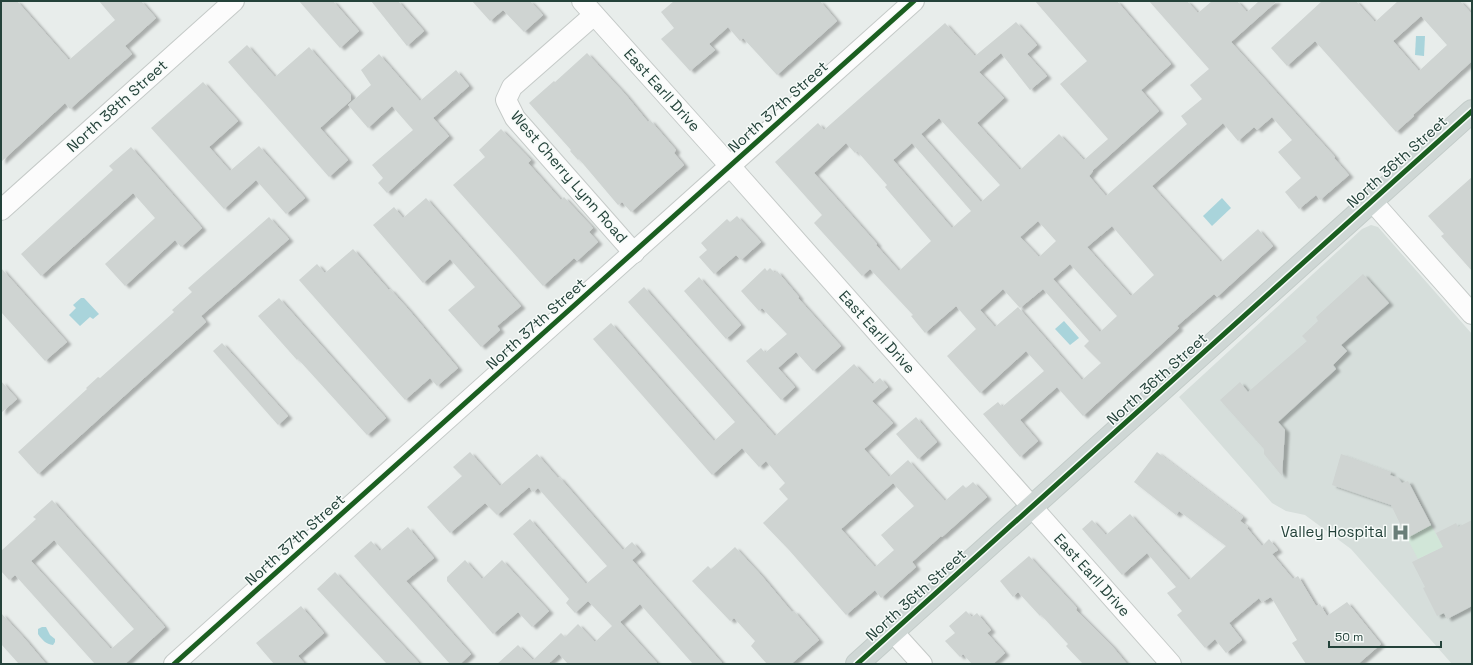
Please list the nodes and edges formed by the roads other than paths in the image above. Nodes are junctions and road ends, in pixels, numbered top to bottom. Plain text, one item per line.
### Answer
1 (234, 1) edge
2 (914, 1) edge
3 (588, 8) edge
4 (1472, 111) edge
5 (730, 166) junction
6 (1372, 201) junction
7 (1, 210) edge
8 (634, 252) junction
9 (1472, 314) edge
10 (1032, 507) junction
11 (893, 632) junction
12 (174, 664) edge
13 (857, 664) edge
14 (922, 664) edge
15 (1171, 664) edge

1 - 7 street, North 38th Street
2 - 5 street, North 37th Street
3 - 5 street, East Earll Drive
3 - 8 street, West Cherry Lynn Road
4 - 6 main road, North 36th Street
5 - 8 street, North 37th Street
5 - 10 street, East Earll Drive
6 - 9 street
6 - 10 main road, North 36th Street
8 - 12 street, North 37th Street
10 - 11 main road, North 36th Street
10 - 15 street, East Earll Drive
11 - 13 main road, North 36th Street
11 - 14 street

